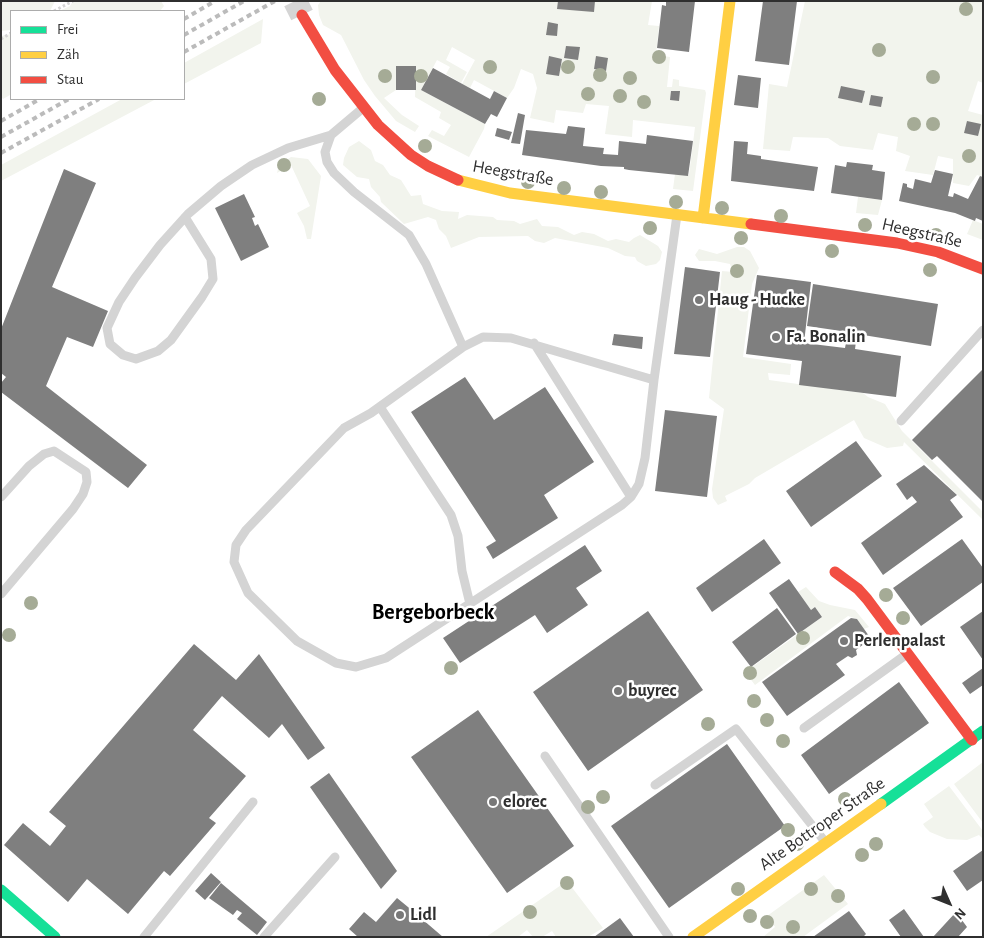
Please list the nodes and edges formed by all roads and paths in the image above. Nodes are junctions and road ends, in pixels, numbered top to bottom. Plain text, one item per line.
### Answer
1 (73, 1) edge
2 (730, 1) edge
3 (56, 10) edge
4 (302, 14) tunnel mouth
5 (363, 108) junction
6 (331, 135) junction
7 (676, 215) junction
8 (185, 217) junction
9 (703, 218) junction
10 (983, 269) edge
11 (983, 330) edge
12 (534, 343) junction
13 (463, 347) junction
14 (654, 380) junction
15 (380, 407) junction
16 (901, 421) dead end
17 (631, 496) junction
18 (1, 498) edge
19 (835, 572) dead end
20 (1, 594) edge
21 (470, 604) junction
22 (908, 654) junction
23 (804, 728) dead end
24 (983, 732) edge
25 (972, 740) junction
26 (545, 756) dead end
27 (654, 785) dead end
28 (253, 802) dead end
29 (826, 843) junction
30 (335, 857) dead end
31 (1, 890) edge
32 (55, 937) edge
33 (144, 937) edge
34 (264, 937) edge
35 (669, 937) edge
36 (693, 937) edge

1 - 3 path
2 - 9 street
4 - 5 street, Heegstraße
5 - 6 lane
5 - 7 street, Heegstraße
6 - 8 lane
6 - 13 lane
7 - 9 street, Heegstraße
7 - 14 lane
8 - 8 lane
9 - 10 street, Heegstraße
11 - 16 lane
12 - 13 lane
12 - 14 lane
12 - 17 lane
13 - 15 lane
14 - 17 lane
15 - 21 lane
15 - 21 lane
17 - 21 lane
18 - 20 lane
19 - 22 street
22 - 23 lane
22 - 25 street
24 - 25 street, Alte Bottroper Straße
25 - 29 street, Alte Bottroper Straße
26 - 35 lane
27 - 29 lane
28 - 33 lane
29 - 36 street, Alte Bottroper Straße
30 - 34 lane
31 - 32 street

